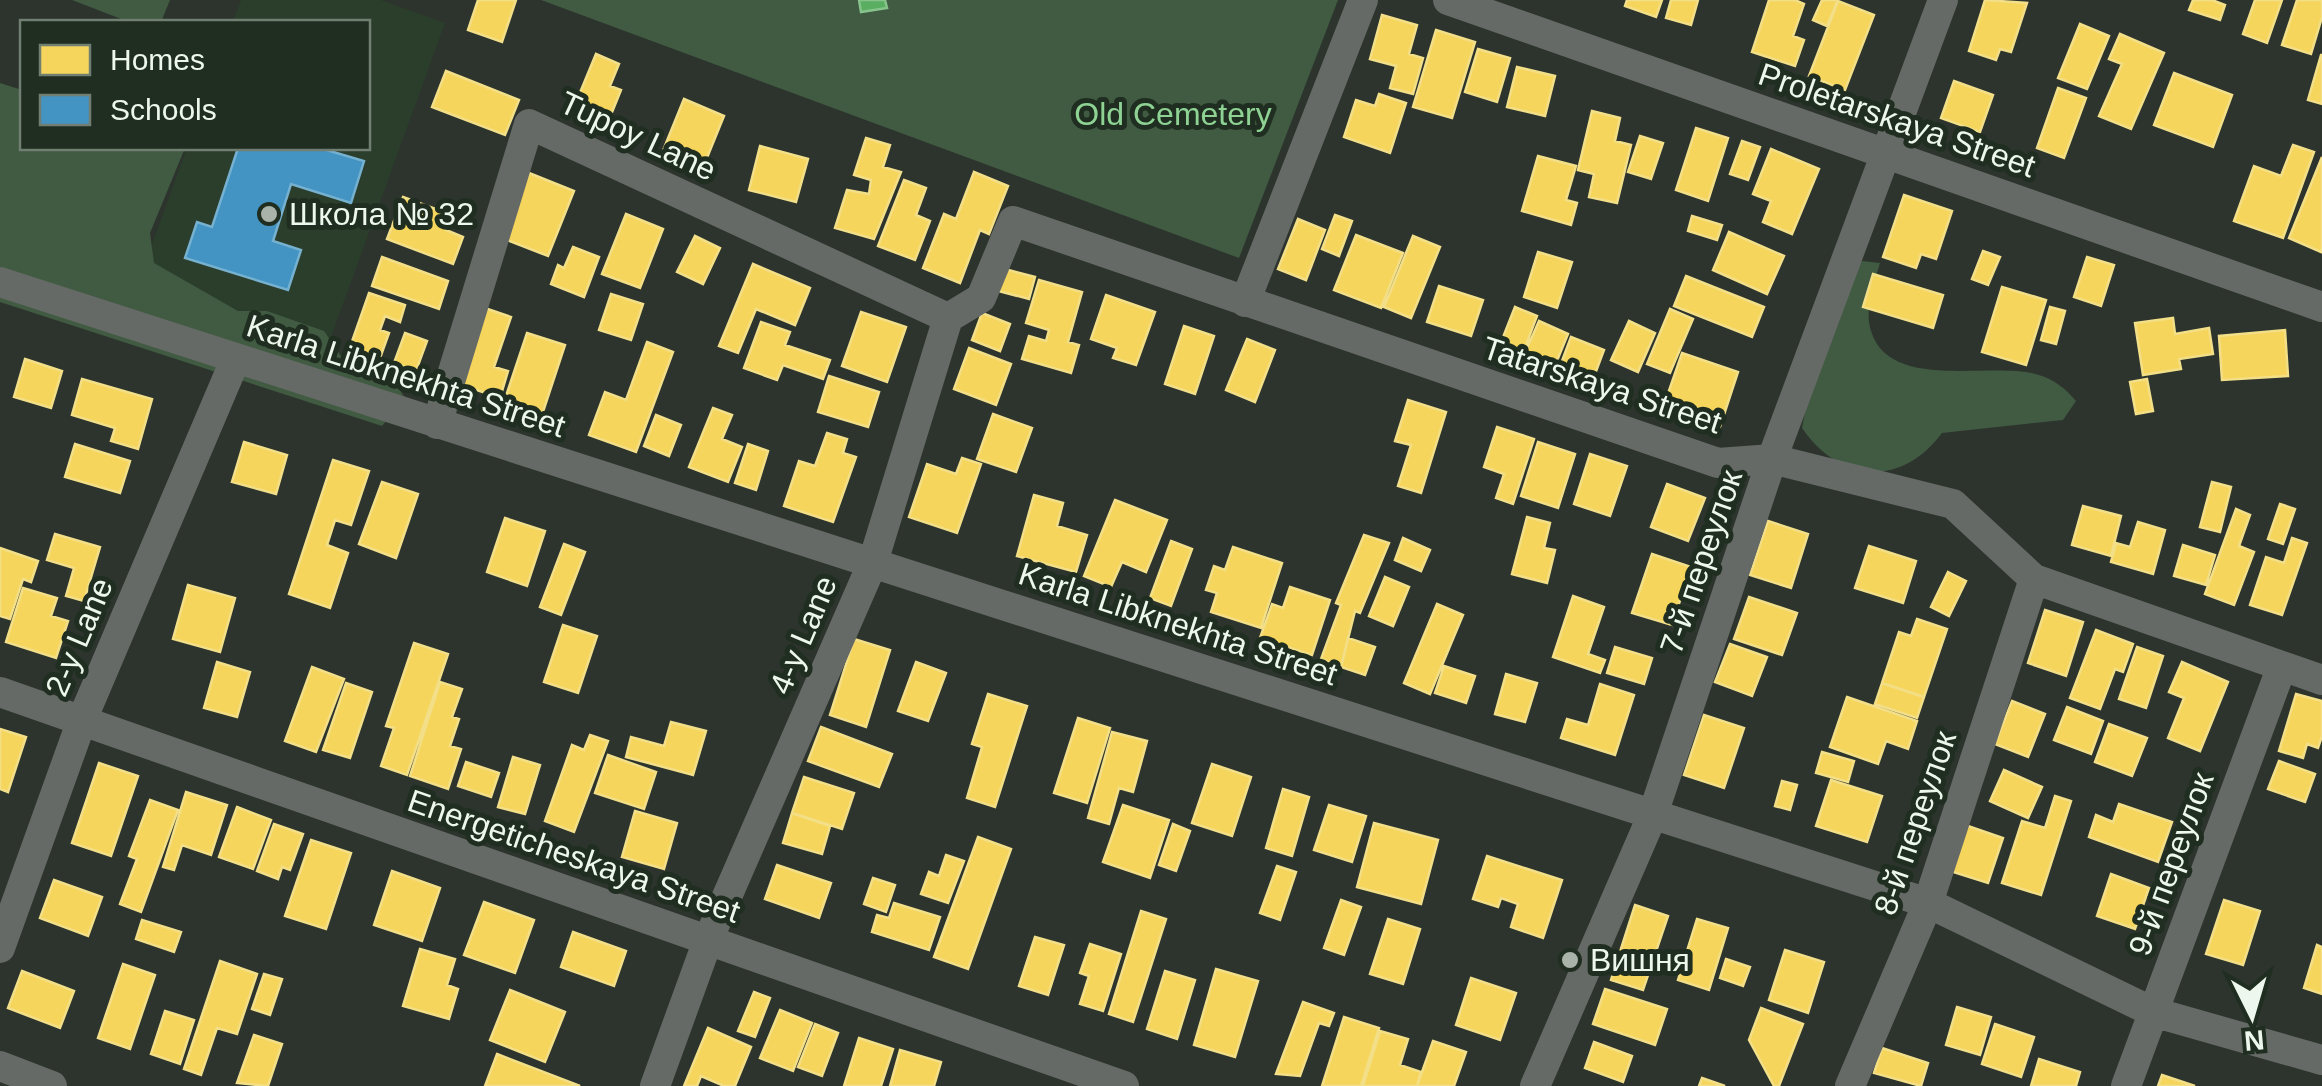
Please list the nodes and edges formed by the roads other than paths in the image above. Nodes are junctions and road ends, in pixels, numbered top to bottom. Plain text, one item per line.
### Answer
1 (1363, 0) edge
2 (1448, 0) edge
3 (1944, 0) edge
4 (1885, 153) junction
5 (0, 282) edge
6 (1245, 302) junction
7 (2322, 306) edge
8 (948, 318) junction
9 (236, 358) junction
10 (437, 424) junction
11 (1772, 460) junction
12 (872, 562) junction
13 (2034, 579) junction
14 (2282, 666) junction
15 (2322, 680) edge
16 (0, 692) edge
17 (82, 720) junction
18 (1652, 814) junction
19 (1928, 902) junction
20 (708, 940) junction
21 (0, 948) edge
22 (2154, 1012) junction
23 (2322, 1060) edge
24 (0, 1066) edge
25 (52, 1086) edge
26 (655, 1086) edge
27 (1124, 1086) edge
28 (1535, 1086) edge
29 (1850, 1086) edge
30 (2126, 1086) edge

1 - 6 street
2 - 4 street, Proletarskaya Street
3 - 4 street, 7-й переулок
4 - 7 street, Proletarskaya Street
4 - 11 street, 7-й переулок
5 - 9 street, Karla Libknekhta Street
6 - 8 street, Tatarskaya Street
6 - 11 street, Tatarskaya Street
8 - 10 street, Tupoy Lane
8 - 12 street, 4-y Lane
9 - 10 street, Karla Libknekhta Street
9 - 17 street, 2-y Lane
10 - 12 street, Karla Libknekhta Street
11 - 13 street, Tatarskaya Street
11 - 18 street, 7-й переулок
12 - 18 street, Karla Libknekhta Street
12 - 20 street, 4-y Lane
13 - 14 street, Tatarskaya Street
13 - 19 street, 8-й переулок
14 - 15 street, Tatarskaya Street
14 - 22 street, 9-й переулок
16 - 17 street, Energeticheskaya Street
17 - 20 street, Energeticheskaya Street
17 - 21 street, 2-y Lane
18 - 19 street, Karla Libknekhta Street
18 - 28 street, 7-й переулок
19 - 22 street, Karla Libknekhta Street
19 - 29 street, 8-й переулок
20 - 26 street, 4-y Lane
20 - 27 street, Energeticheskaya Street
22 - 23 street, Karla Libknekhta Street
22 - 30 street, 9-й переулок
24 - 25 street

